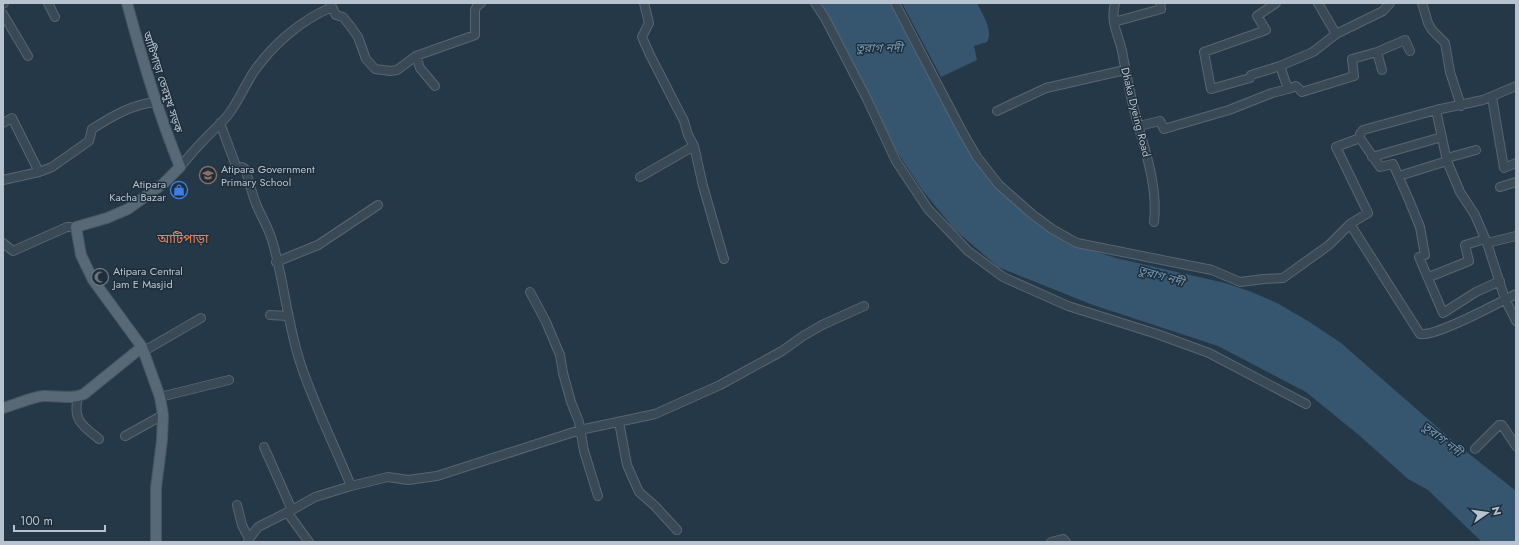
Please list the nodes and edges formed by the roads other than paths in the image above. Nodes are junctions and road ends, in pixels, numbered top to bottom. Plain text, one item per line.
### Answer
1 (48, 3) edge
2 (127, 3) edge
3 (481, 3) edge
4 (644, 3) edge
5 (815, 3) edge
6 (895, 3) edge
7 (1115, 3) edge
8 (1160, 3) edge
9 (1276, 3) edge
10 (1318, 3) edge
11 (1390, 3) edge
12 (1422, 3) edge
13 (331, 5) edge
14 (3, 14) edge
15 (55, 17) dead end
16 (1114, 22) junction
17 (1336, 34) junction
18 (1410, 51) dead end
19 (1377, 52) junction
20 (28, 56) dead end
21 (416, 56) junction
22 (1280, 66) junction
23 (1124, 70) junction
24 (1382, 70) dead end
25 (435, 86) dead end
26 (1516, 86) edge
27 (1288, 89) junction
28 (1492, 97) junction
29 (156, 102) junction
30 (1460, 106) junction
31 (1436, 110) junction
32 (997, 111) dead end
33 (3, 123) edge
34 (220, 123) junction
35 (1139, 126) junction
36 (1442, 137) junction
37 (1360, 138) junction
38 (694, 146) junction
39 (1476, 150) dead end
40 (1372, 157) junction
41 (1447, 159) junction
42 (1516, 163) edge
43 (180, 167) junction
44 (39, 172) junction
45 (1399, 176) junction
46 (640, 177) dead end
47 (3, 180) edge
48 (1516, 182) edge
49 (1500, 187) dead end
50 (378, 205) dead end
51 (1154, 222) dead end
52 (1350, 224) junction
53 (76, 227) junction
54 (1516, 236) edge
55 (1486, 241) junction
56 (3, 243) edge
57 (724, 259) dead end
58 (276, 262) junction
59 (1429, 277) junction
60 (1500, 281) junction
61 (530, 292) dead end
62 (1516, 294) edge
63 (1505, 300) junction
64 (864, 306) dead end
65 (1443, 313) junction
66 (270, 315) dead end
67 (288, 316) junction
68 (201, 318) dead end
69 (1516, 321) edge
70 (1449, 326) junction
71 (143, 349) junction
72 (228, 380) dead end
73 (78, 397) junction
74 (160, 397) junction
75 (1306, 404) dead end
76 (3, 408) edge
77 (163, 415) junction
78 (618, 422) junction
79 (580, 430) junction
80 (125, 436) dead end
81 (99, 439) dead end
82 (1516, 446) edge
83 (264, 447) dead end
84 (1475, 449) dead end
85 (351, 486) junction
86 (598, 496) dead end
87 (237, 505) dead end
88 (289, 511) junction
89 (677, 530) dead end
90 (248, 540) edge
91 (156, 542) edge
92 (309, 542) edge
93 (1051, 542) edge
94 (1066, 542) edge

1 - 15 street
2 - 29 main road, আটিপাড়া তেরমুখ সড়ক
3 - 21 street
4 - 38 street
5 - 75 street
6 - 52 street
7 - 16 street, Dhaka Dyeing Road
8 - 16 street
9 - 22 street
10 - 17 street
11 - 17 street
12 - 30 street
13 - 21 street
13 - 34 street
14 - 20 street
16 - 23 street, Dhaka Dyeing Road
17 - 22 street
18 - 19 street
19 - 24 street
19 - 27 street
21 - 25 street
22 - 27 street
23 - 32 street
23 - 35 street, Dhaka Dyeing Road
26 - 28 street
27 - 35 street
28 - 30 street
28 - 42 street
29 - 43 main road, আটিপাড়া তেরমুখ সড়ক
29 - 44 street
30 - 31 street
31 - 36 street
31 - 37 street
33 - 44 street
34 - 43 street
34 - 58 street
35 - 51 street, Dhaka Dyeing Road
36 - 40 street
36 - 41 street
37 - 40 street
37 - 52 street
38 - 46 street
38 - 57 street
39 - 41 street
40 - 45 street
41 - 45 street
41 - 55 street
43 - 53 main road
44 - 47 street
45 - 59 street
48 - 49 street
50 - 58 street
52 - 70 street
53 - 56 street
53 - 71 main road
54 - 55 street
55 - 59 street
55 - 60 street
58 - 67 street
59 - 65 street
60 - 63 street
60 - 65 street
61 - 79 street
62 - 63 street
63 - 69 street
63 - 70 street
64 - 78 street
65 - 70 street
66 - 67 street
67 - 85 street
68 - 71 street
71 - 73 main road
71 - 74 main road
72 - 74 street
73 - 76 main road
73 - 81 street
74 - 77 main road
77 - 80 street
77 - 91 main road
78 - 79 street
78 - 89 street
79 - 85 street
79 - 86 street
82 - 84 street
83 - 88 street
85 - 88 street
87 - 90 street
88 - 90 street
88 - 92 street
93 - 94 street

